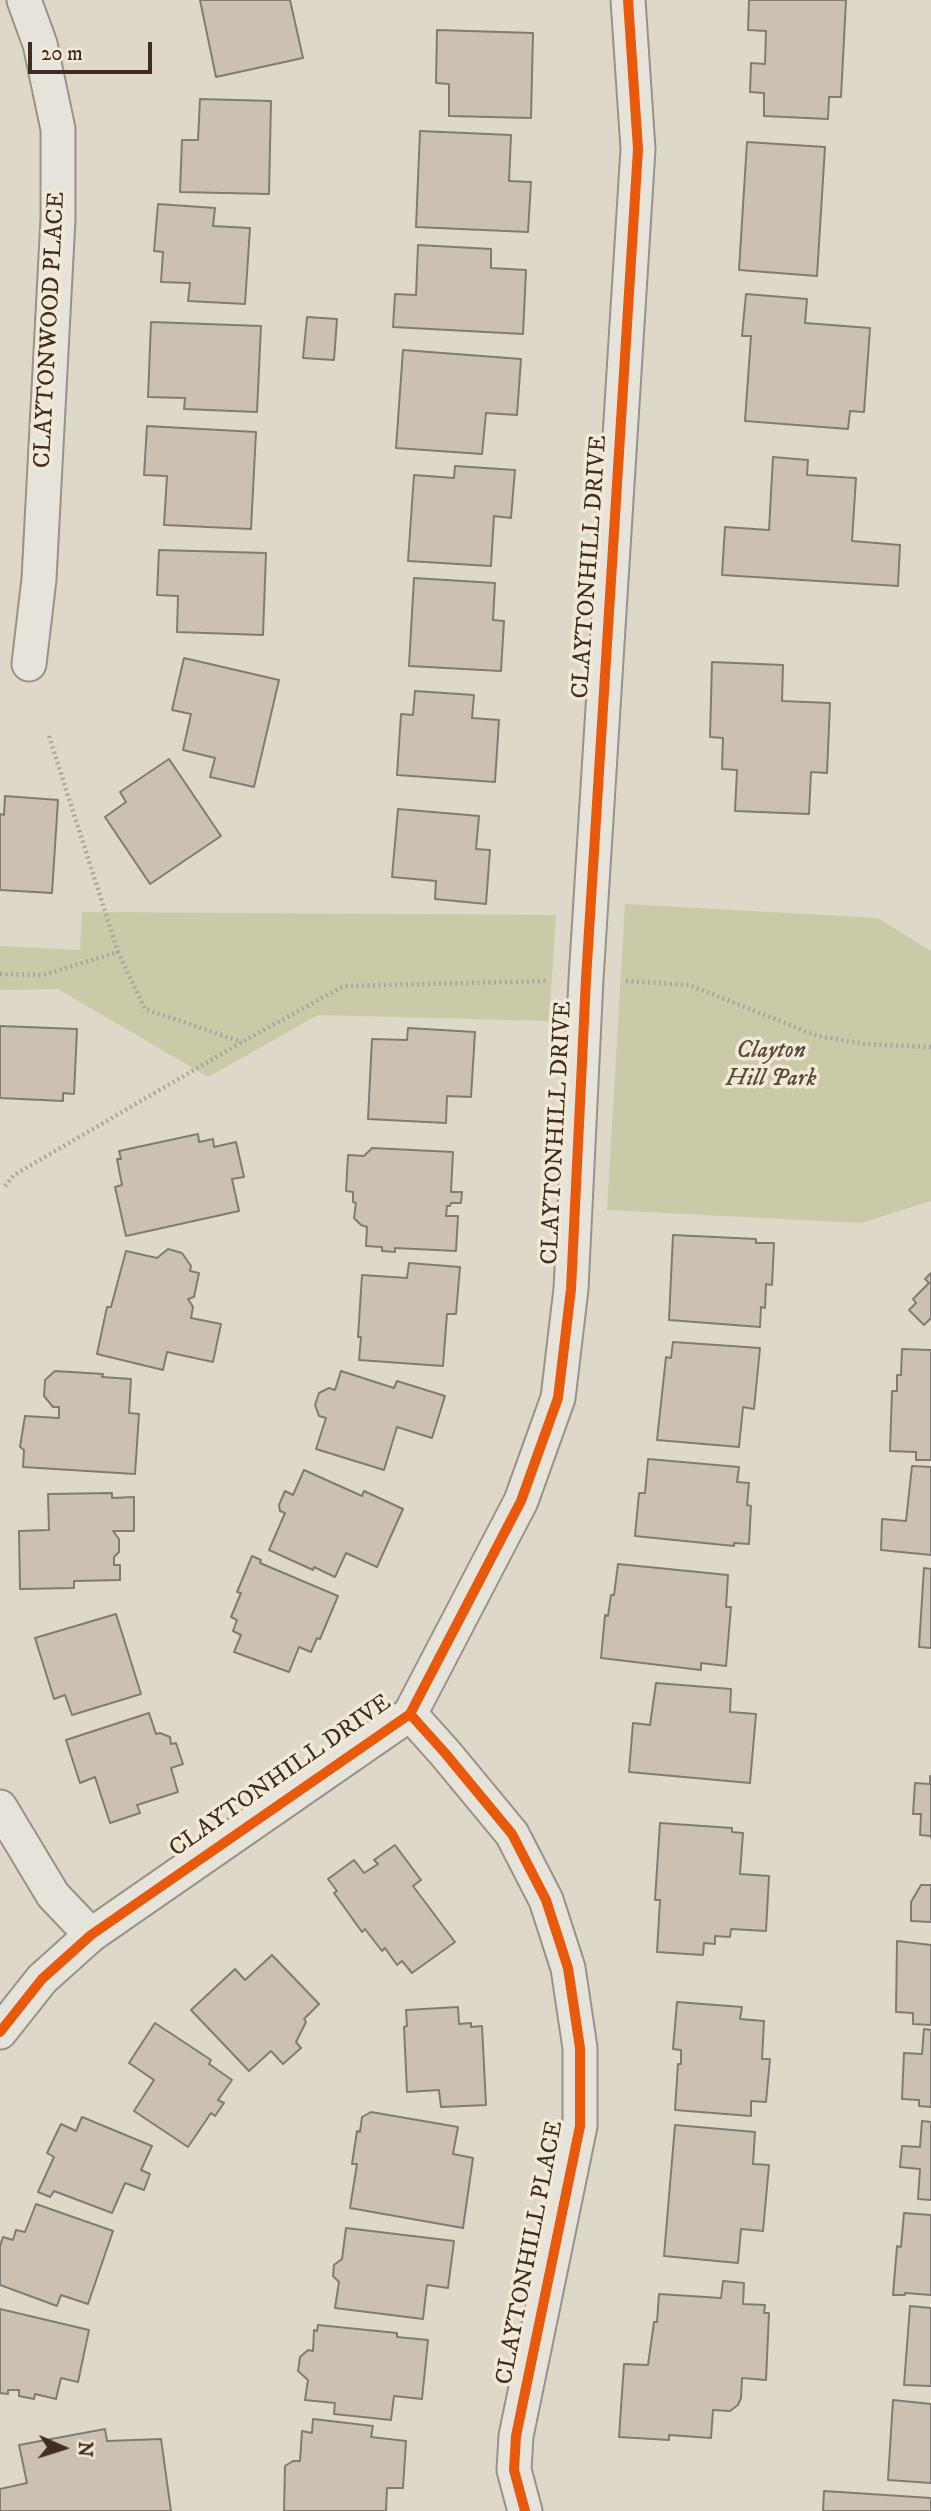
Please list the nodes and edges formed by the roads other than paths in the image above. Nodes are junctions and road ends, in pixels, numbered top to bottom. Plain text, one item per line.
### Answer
1 (24, 0) edge
2 (628, 0) edge
3 (29, 664) dead end
4 (410, 1714) junction
5 (0, 1807) edge
6 (91, 1935) junction
7 (0, 2032) edge
8 (525, 2511) edge

1 - 3 street, CLAYTONWOOD PLACE
2 - 4 street, CLAYTONHILL DRIVE
4 - 6 street, CLAYTONHILL DRIVE
4 - 8 street, CLAYTONHILL PLACE
5 - 6 street
6 - 7 street, CLAYTONHILL DRIVE

